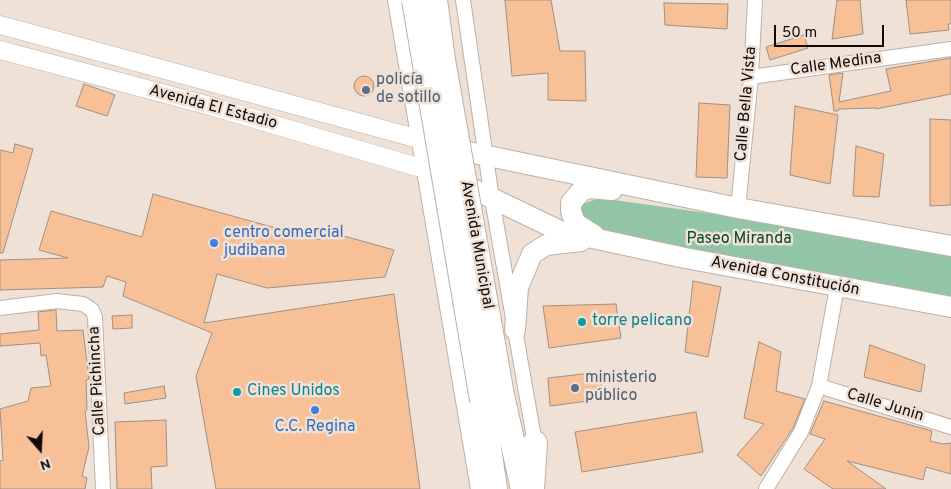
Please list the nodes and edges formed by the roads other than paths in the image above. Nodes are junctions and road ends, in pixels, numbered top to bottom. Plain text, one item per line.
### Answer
1 (395, 0) edge
2 (414, 0) edge
3 (435, 0) edge
4 (463, 0) edge
5 (755, 0) edge
6 (0, 25) edge
7 (951, 49) edge
8 (0, 50) edge
9 (751, 77) junction
10 (419, 139) junction
11 (485, 154) junction
12 (424, 169) junction
13 (492, 199) junction
14 (738, 208) junction
15 (619, 244) junction
16 (951, 246) edge
17 (837, 287) junction
18 (951, 307) edge
19 (0, 308) edge
20 (515, 330) junction
21 (819, 386) junction
22 (492, 397) junction
23 (951, 427) edge
24 (535, 443) junction
25 (772, 487) edge
26 (104, 489) edge
27 (478, 489) edge
28 (495, 489) edge
29 (523, 489) edge
30 (532, 489) edge
31 (543, 489) edge

1 - 10 street
2 - 22 highway, Avenida Municipal, bridge
3 - 22 highway, Avenida Municipal, bridge
4 - 11 street, Avenida Municipal
5 - 9 street, Calle Bella Vista
6 - 10 street, Avenida El Estadio
7 - 9 street, Calle Medina
8 - 12 street, Avenida El Estadio
9 - 14 street, Calle Bella Vista
10 - 11 main road
10 - 12 street
11 - 13 street, Avenida Municipal
11 - 14 main road
12 - 13 main road, Avenida Constitución
12 - 27 street
13 - 15 main road, Avenida Constitución
13 - 20 street, Avenida Municipal
14 - 15 main road
14 - 16 main road
15 - 17 main road, Avenida Constitución
15 - 20 main road
17 - 18 main road, Avenida Constitución
17 - 21 street
19 - 26 street, Calle Pichincha
20 - 24 street, Avenida Municipal
21 - 23 street, Calle Junin
21 - 25 street
22 - 28 highway, Avenida Municipal
22 - 29 highway, Avenida Municipal
24 - 30 highway
24 - 31 street, Avenida Municipal

